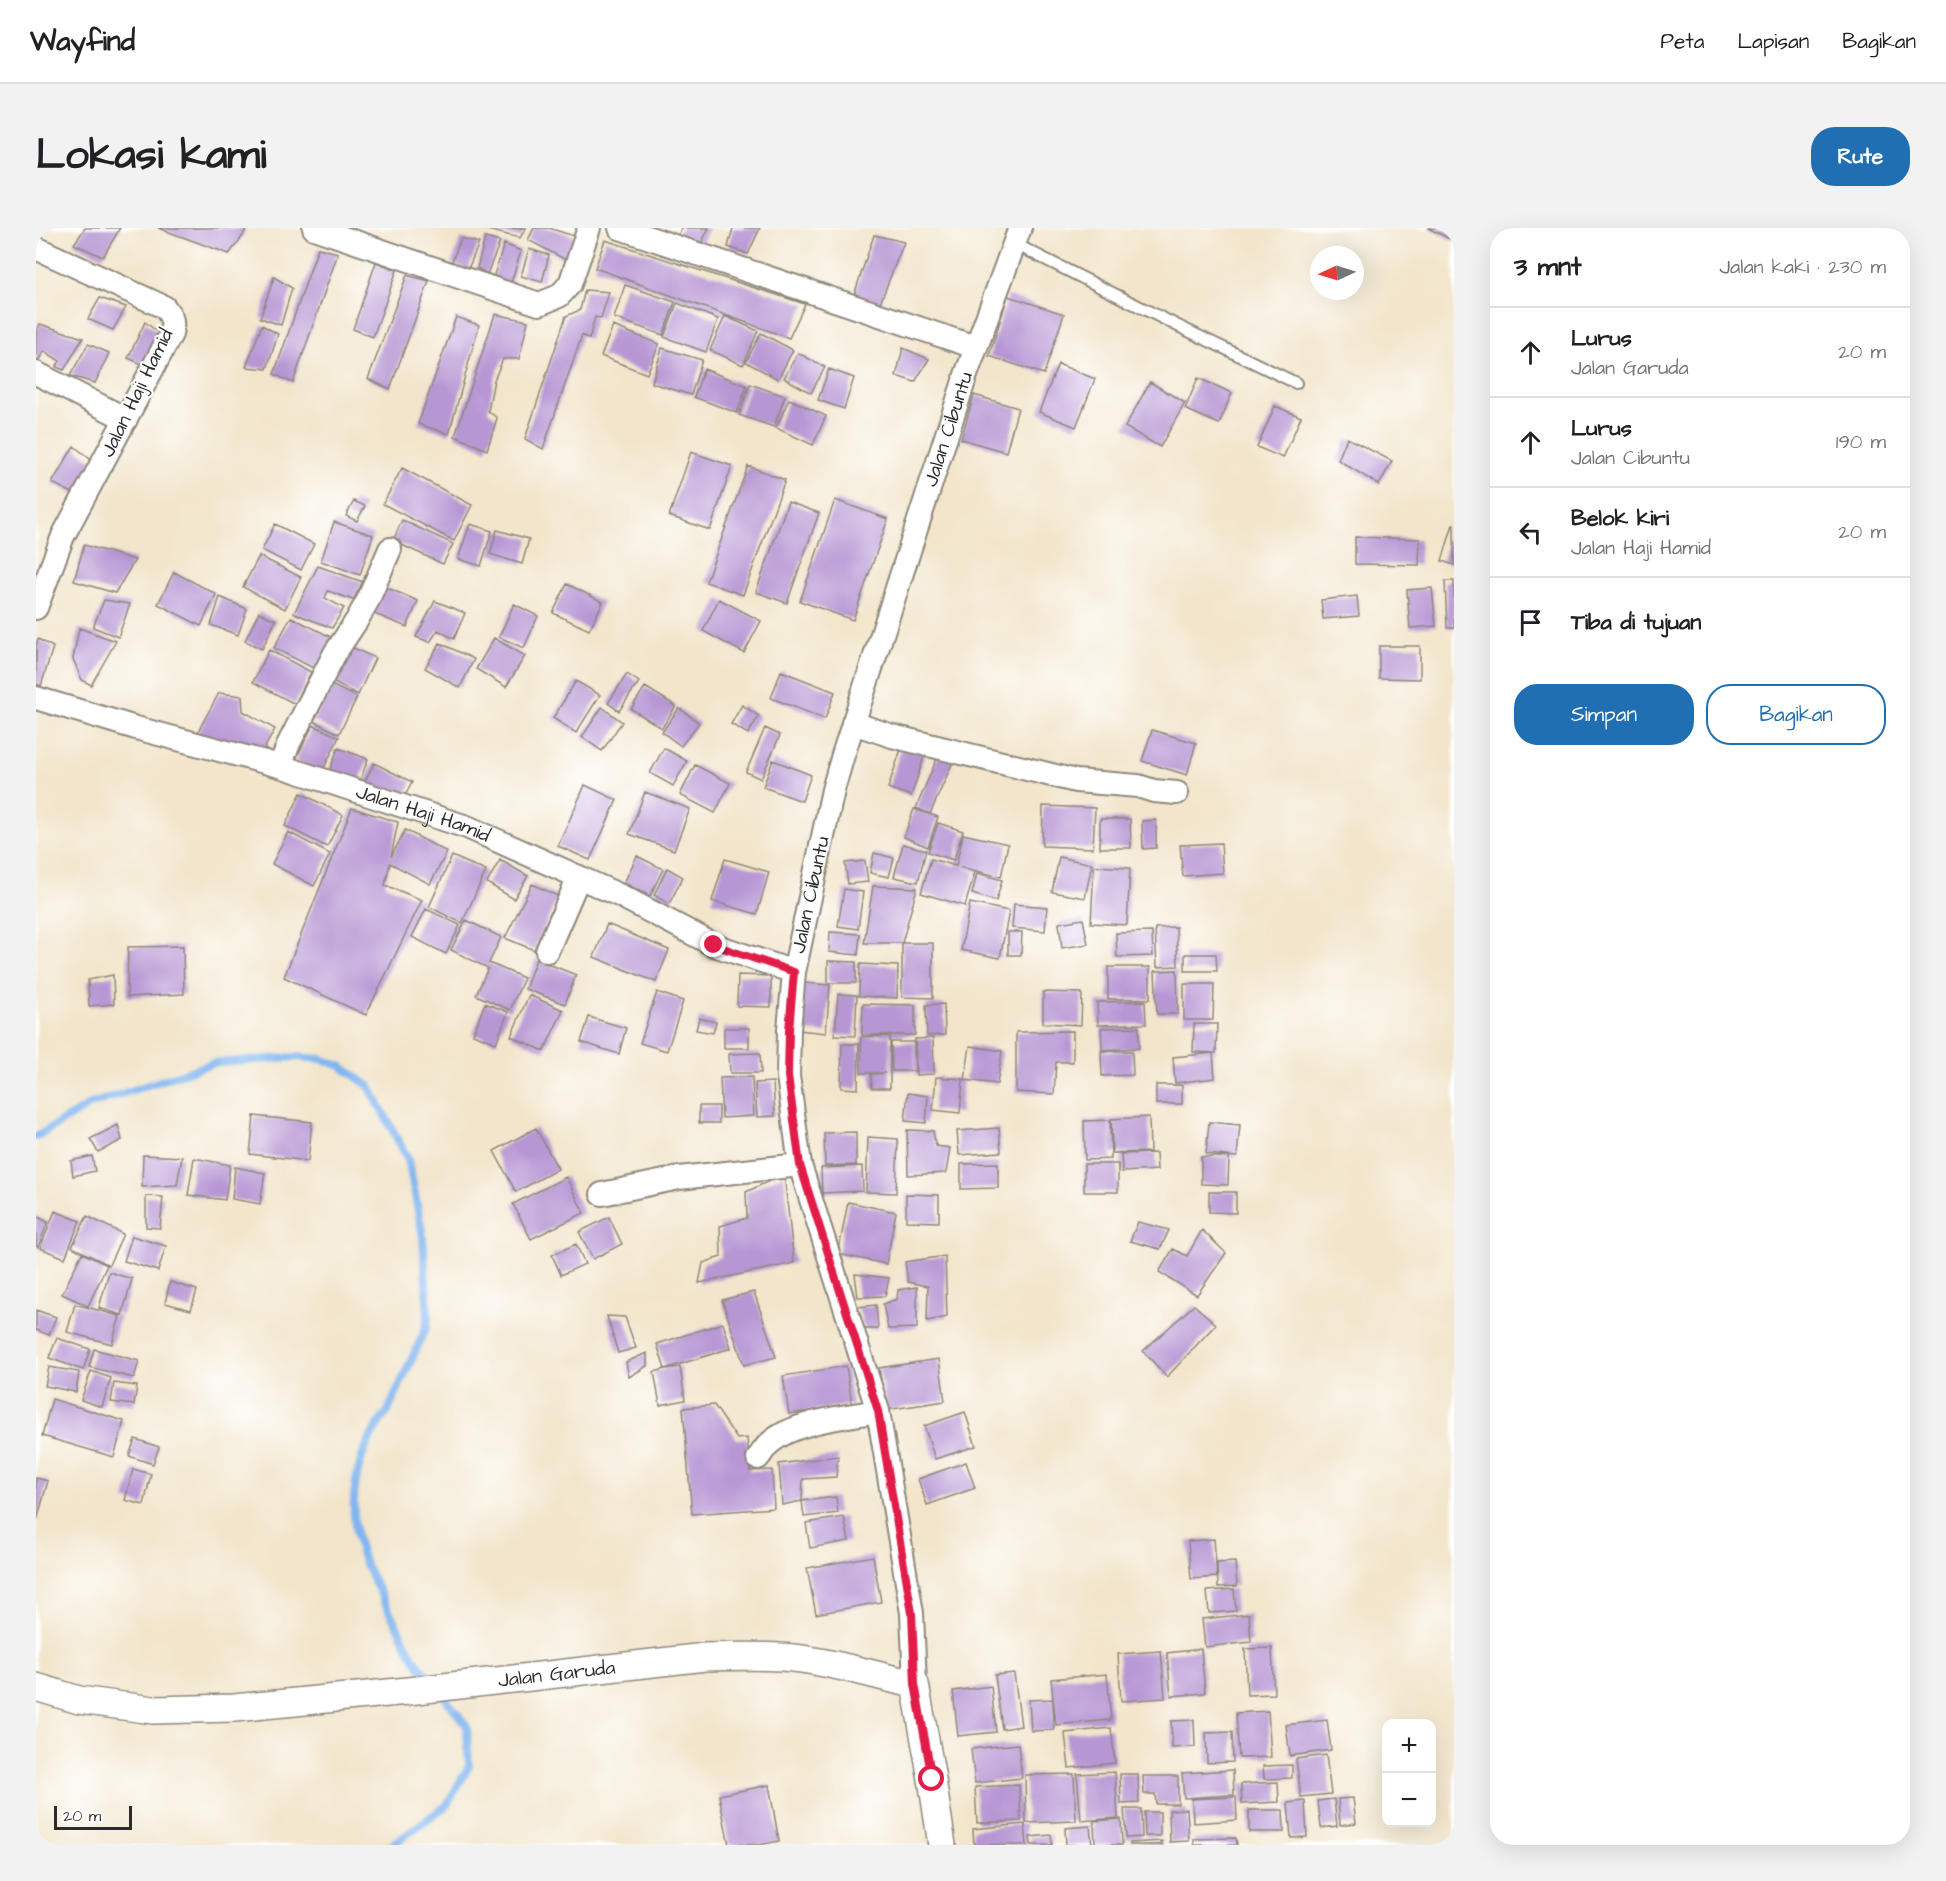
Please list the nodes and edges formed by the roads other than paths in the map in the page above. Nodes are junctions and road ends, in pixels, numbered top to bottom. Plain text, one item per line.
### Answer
1 (314, 228) edge
2 (589, 228) edge
3 (620, 228) edge
4 (1017, 236) edge
5 (36, 248) edge
6 (975, 347) junction
7 (36, 373) edge
8 (1296, 383) dead end
9 (126, 419) junction
10 (390, 549) dead end
11 (36, 608) edge
12 (36, 699) edge
13 (853, 723) junction
14 (280, 766) junction
15 (1177, 793) dead end
16 (579, 877) junction
17 (547, 951) dead end
18 (794, 972) junction
19 (800, 1165) junction
20 (602, 1194) dead end
21 (878, 1411) junction
22 (758, 1458) dead end
23 (915, 1684) junction
24 (36, 1687) edge
25 (942, 1845) edge

1 - 2 street
3 - 6 street
4 - 6 street, Jalan Cibuntu
4 - 8 lane
5 - 9 street, Jalan Haji Hamid
6 - 13 street, Jalan Cibuntu
7 - 9 street
9 - 11 street, Jalan Haji Hamid
10 - 14 street
12 - 14 street, Jalan Haji Hamid
13 - 15 street
13 - 18 street, Jalan Cibuntu
14 - 16 street, Jalan Haji Hamid
16 - 17 street
16 - 18 street, Jalan Haji Hamid
18 - 19 street, Jalan Cibuntu
19 - 20 street
19 - 21 street, Jalan Cibuntu
21 - 22 street
21 - 23 street, Jalan Cibuntu
23 - 24 street, Jalan Garuda
23 - 25 street

